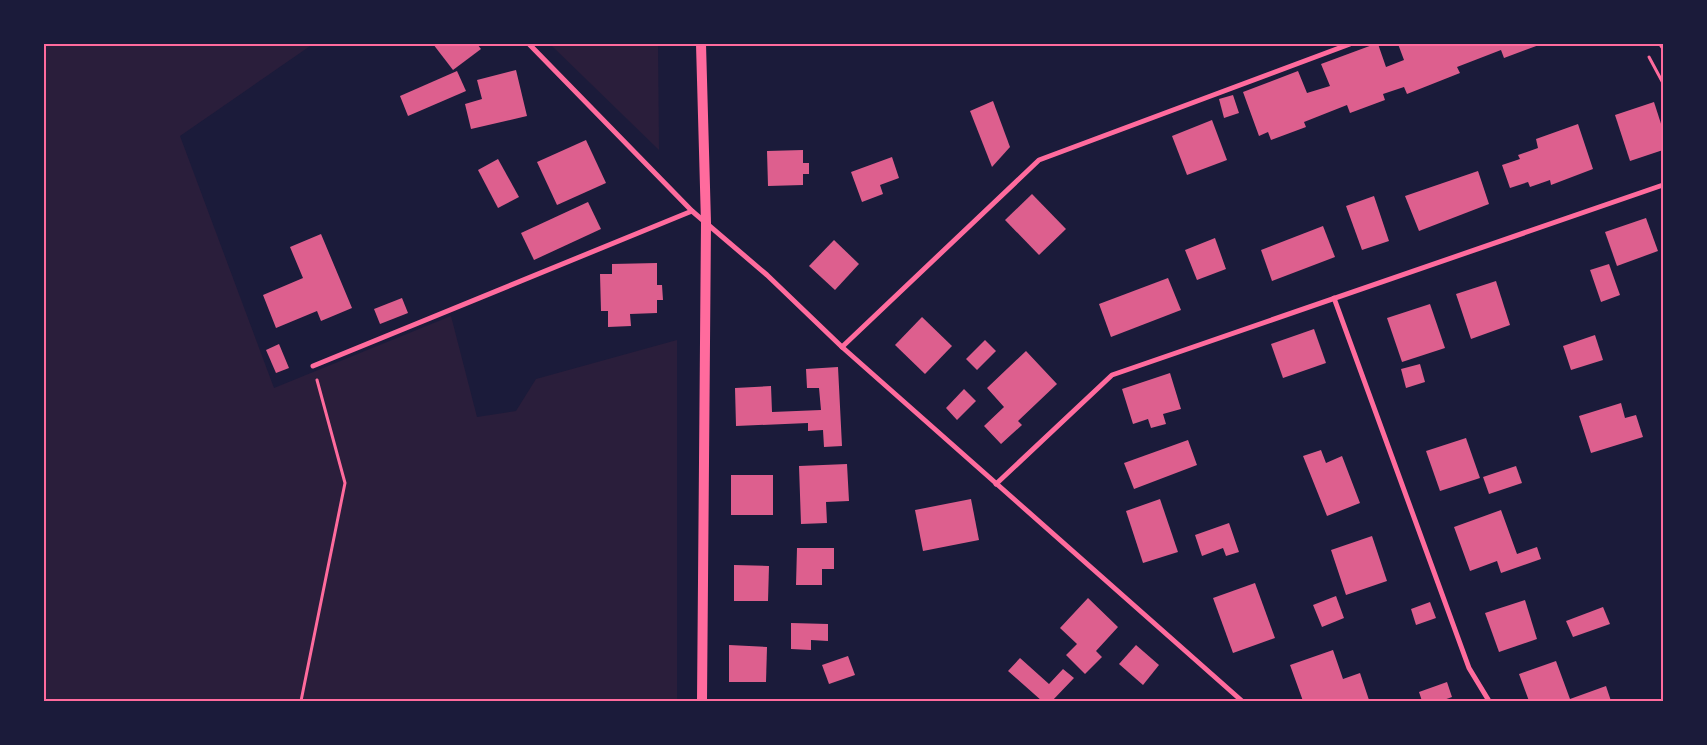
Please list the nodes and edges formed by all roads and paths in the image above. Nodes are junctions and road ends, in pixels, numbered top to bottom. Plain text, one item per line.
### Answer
1 (529, 44) edge
2 (701, 44) edge
3 (1350, 44) edge
4 (1661, 44) edge
5 (1663, 48) edge
6 (1646, 52) dead end
7 (1663, 83) edge
8 (1663, 185) edge
9 (692, 211) junction
10 (706, 222) junction
11 (1334, 298) junction
12 (842, 347) junction
13 (313, 366) joint
14 (996, 484) junction
15 (301, 701) edge
16 (702, 701) edge
17 (1242, 701) edge
18 (1489, 701) edge

1 - 9 street
2 - 10 main road
3 - 12 street
4 - 5 street
6 - 7 path
8 - 11 street
9 - 10 street
9 - 13 street
10 - 12 street
10 - 16 main road
11 - 14 street
11 - 18 street
12 - 14 street
13 - 15 path
14 - 17 street

